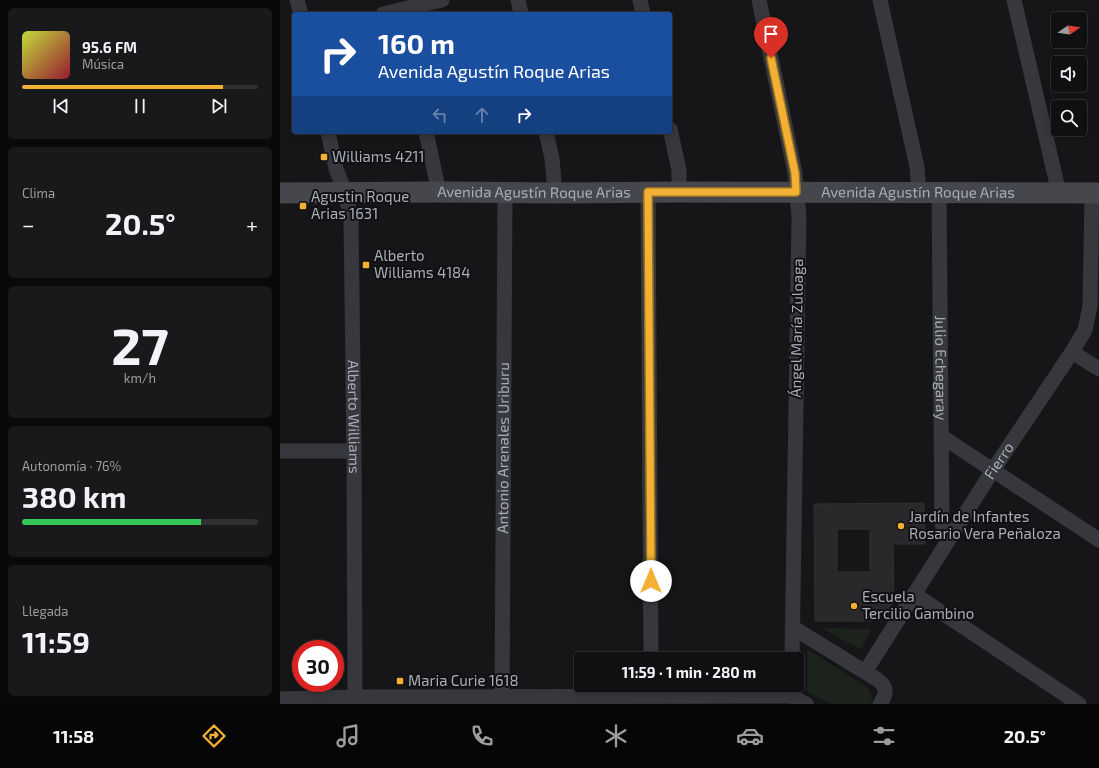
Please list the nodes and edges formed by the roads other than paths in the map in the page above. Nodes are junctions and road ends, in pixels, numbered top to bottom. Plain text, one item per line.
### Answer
1 (297, 0) edge
2 (442, 0) edge
3 (518, 0) edge
4 (640, 0) edge
5 (759, 0) edge
6 (880, 0) edge
7 (1014, 0) edge
8 (398, 8) edge
9 (300, 12) edge
10 (388, 12) edge
11 (521, 12) edge
12 (643, 12) edge
13 (328, 134) edge
14 (426, 134) edge
15 (546, 134) edge
16 (671, 134) edge
17 (344, 192) junction
18 (439, 192) junction
19 (505, 192) junction
20 (648, 192) junction
21 (679, 192) junction
22 (796, 192) junction
23 (280, 193) edge
24 (555, 193) junction
25 (919, 193) junction
26 (939, 193) junction
27 (1059, 193) junction
28 (1096, 193) edge
29 (1072, 352) junction
30 (1099, 369) edge
31 (942, 436) junction
32 (280, 451) edge
33 (354, 451) junction
34 (993, 470) junction
35 (1099, 540) edge
36 (947, 542) junction
37 (914, 594) junction
38 (792, 626) junction
39 (651, 652) edge
40 (792, 652) edge
41 (865, 672) junction
42 (735, 692) edge
43 (793, 692) edge
44 (652, 695) edge
45 (280, 699) edge
46 (502, 700) edge
47 (355, 701) edge
48 (806, 704) edge
49 (880, 704) edge
50 (1079, 704) edge

1 - 9 street
2 - 8 street
3 - 11 street
4 - 12 street
5 - 22 street, Ángel María Zuloaga
6 - 25 street
7 - 27 street
8 - 10 street
13 - 17 street, Alberto Williams
14 - 18 street
15 - 24 street
16 - 21 street
17 - 18 main road, Avenida Agustín Roque Arias
17 - 23 main road, Avenida Agustín Roque Arias
17 - 33 street, Alberto Williams
18 - 19 main road, Avenida Agustín Roque Arias
19 - 24 main road, Avenida Agustín Roque Arias
19 - 46 street, Antonio Arenales Uriburu
20 - 21 main road, Avenida Agustín Roque Arias
20 - 24 main road, Avenida Agustín Roque Arias
20 - 39 street
21 - 22 main road, Avenida Agustín Roque Arias
22 - 25 main road, Avenida Agustín Roque Arias
22 - 38 street, Ángel María Zuloaga
25 - 26 main road, Avenida Agustín Roque Arias
26 - 27 main road, Avenida Agustín Roque Arias
26 - 31 street, Julio Echegaray
27 - 28 main road, Avenida Agustín Roque Arias
28 - 29 street, Fierro
29 - 30 street
29 - 34 street, Fierro
31 - 34 street
31 - 36 street, Julio Echegaray
32 - 33 street
33 - 47 street, Alberto Williams
34 - 35 street
34 - 36 street, Fierro
36 - 37 street, Fierro
37 - 41 street, Fierro
37 - 50 street
38 - 40 street, Ángel María Zuloaga
38 - 41 street
41 - 49 street
42 - 44 street
43 - 48 street
44 - 46 street
45 - 47 street
46 - 47 street

